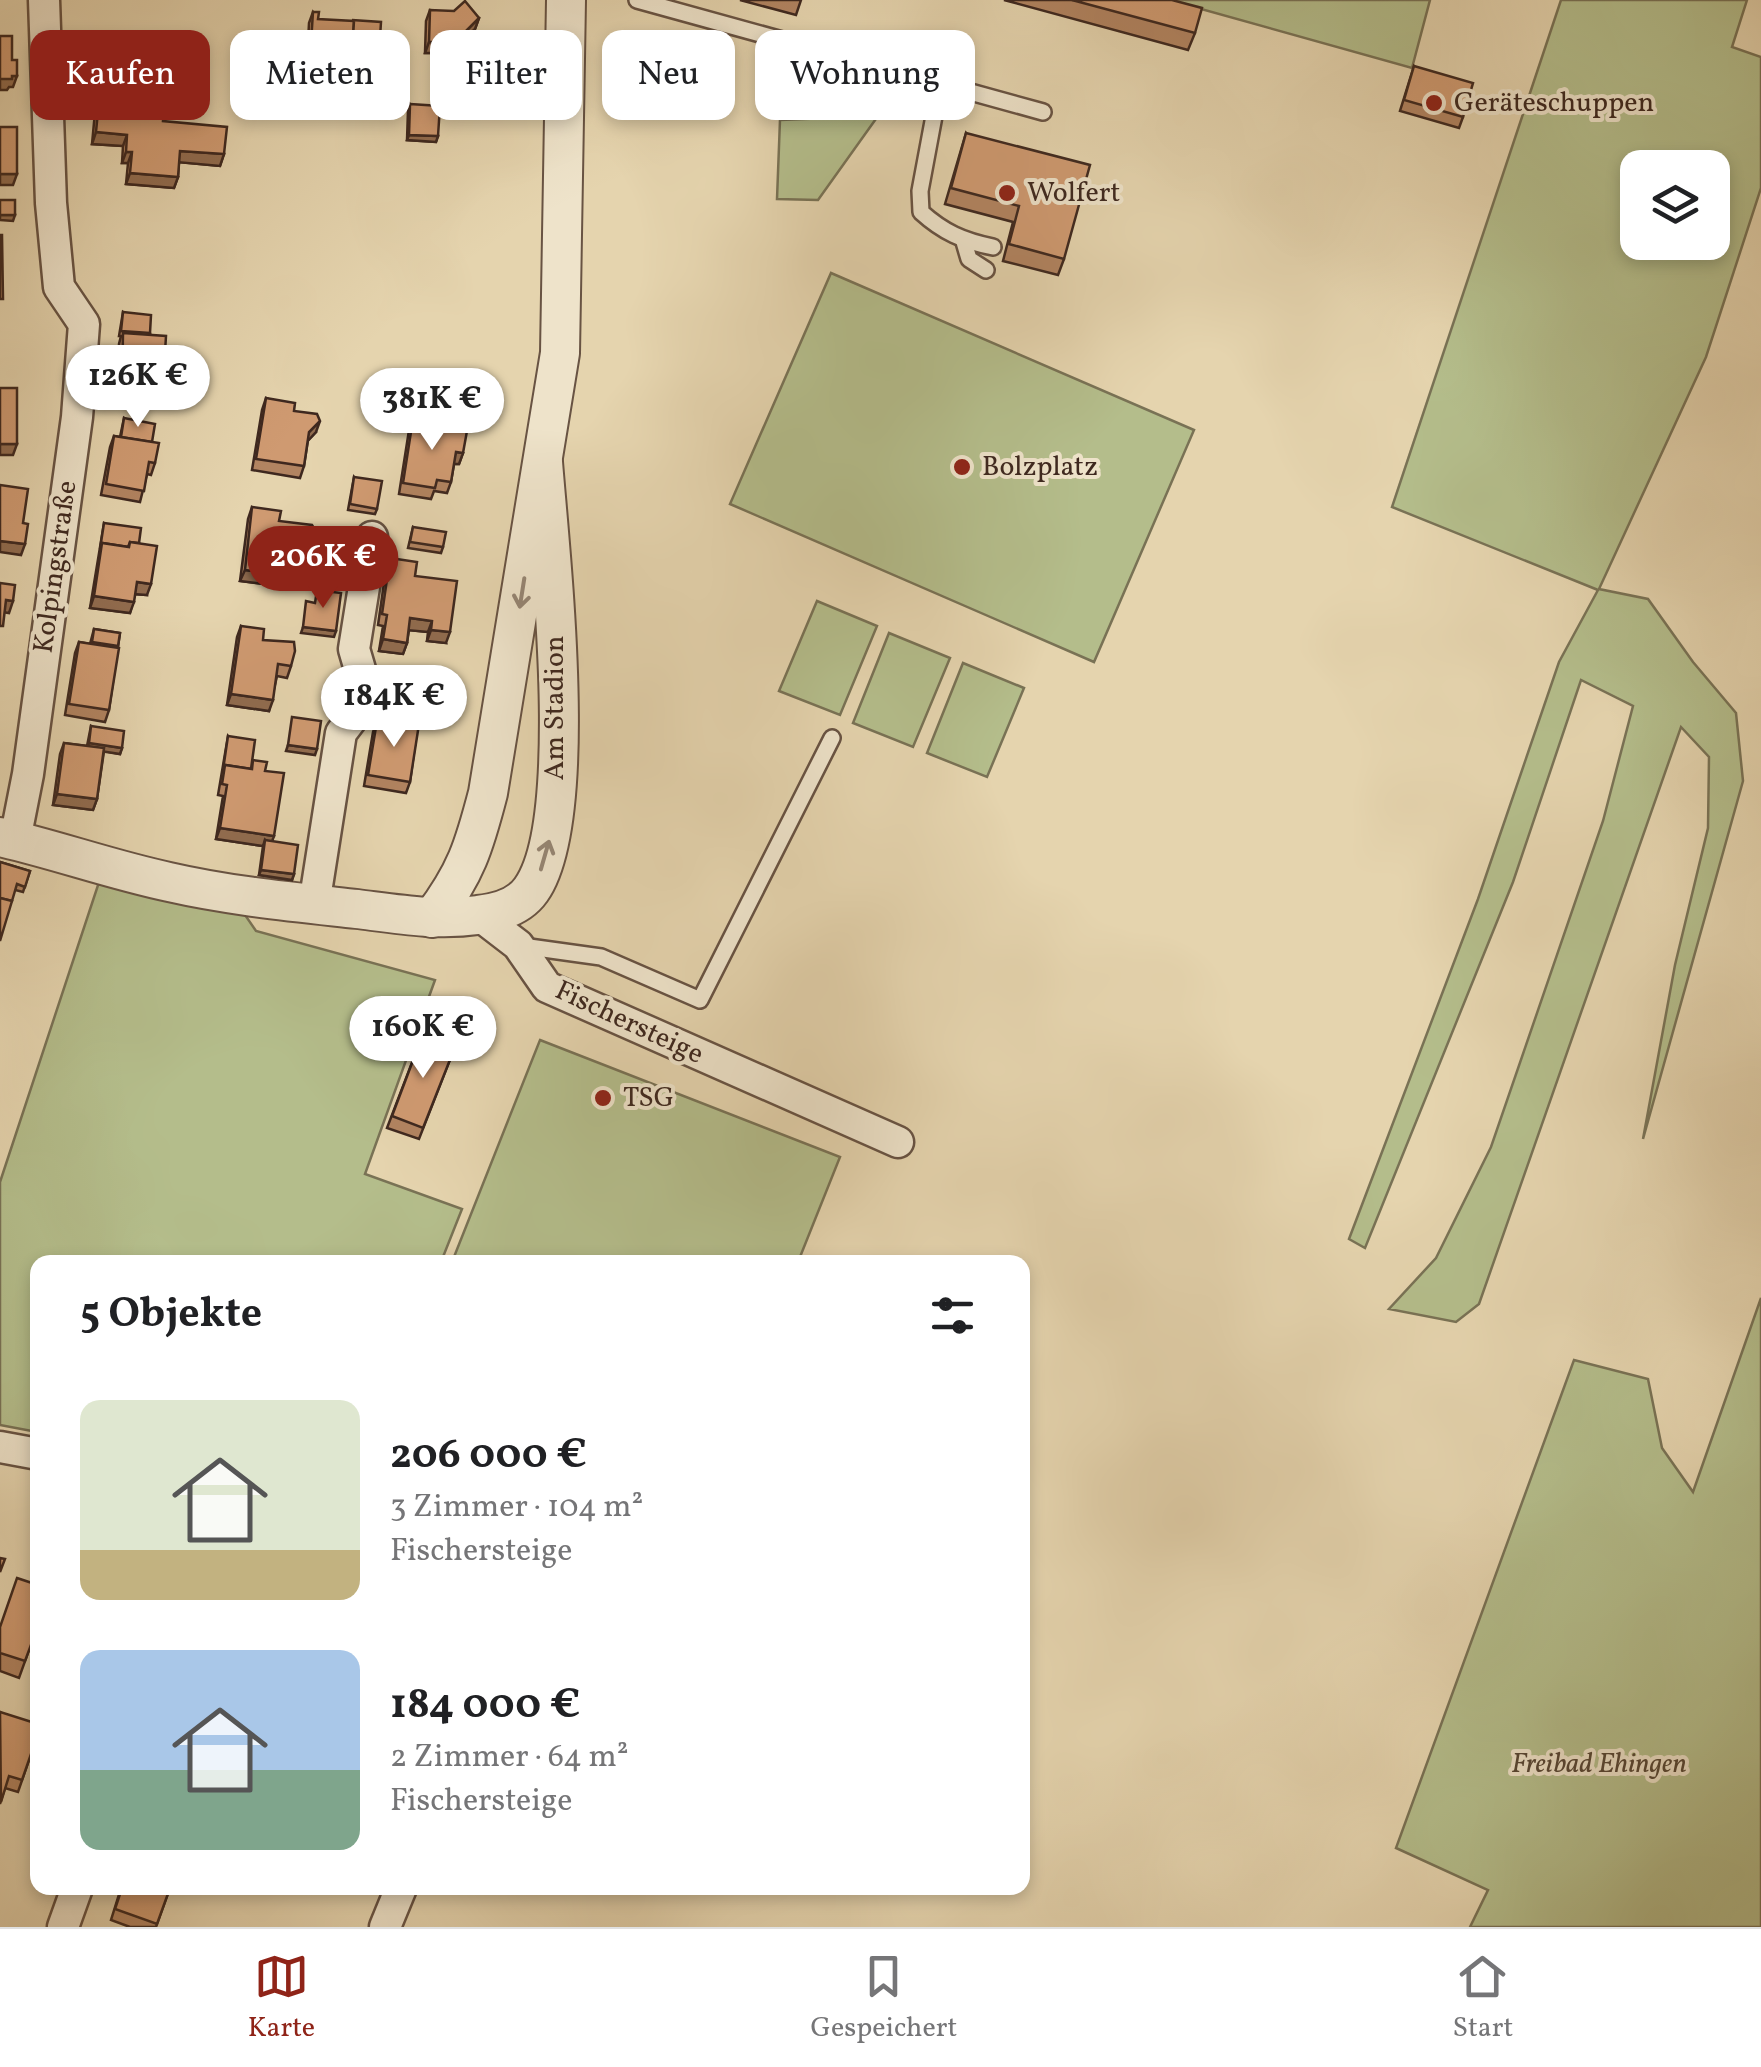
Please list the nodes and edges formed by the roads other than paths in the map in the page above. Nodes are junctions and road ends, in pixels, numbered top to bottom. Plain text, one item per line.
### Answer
1 (44, 0) edge
2 (566, 0) edge
3 (638, 0) edge
4 (755, 33) edge
5 (975, 94) edge
6 (1042, 112) dead end
7 (933, 120) edge
8 (964, 242) junction
9 (992, 247) dead end
10 (986, 270) dead end
11 (543, 462) junction
12 (372, 537) dead end
13 (832, 738) dead end
14 (7, 839) edge
15 (314, 905) junction
16 (478, 915) junction
17 (432, 918) junction
18 (518, 945) junction
19 (898, 1142) dead end
20 (0, 1446) edge
21 (30, 1452) edge
22 (74, 1895) edge
23 (398, 1895) edge
24 (62, 1927) edge
25 (384, 1927) edge

1 - 14 street, Kolpingstraße
2 - 11 street, Am Stadion
3 - 4 lane
5 - 6 lane
7 - 8 lane
8 - 9 lane
8 - 10 lane
16 -> 11 street, Am Stadion
11 -> 17 street, Am Stadion
12 - 15 street
13 - 18 lane
14 - 15 street
15 - 17 street
16 - 17 street
16 - 18 street, Fischersteige
18 - 19 street, Fischersteige
20 - 21 street
22 - 24 street
23 - 25 street

